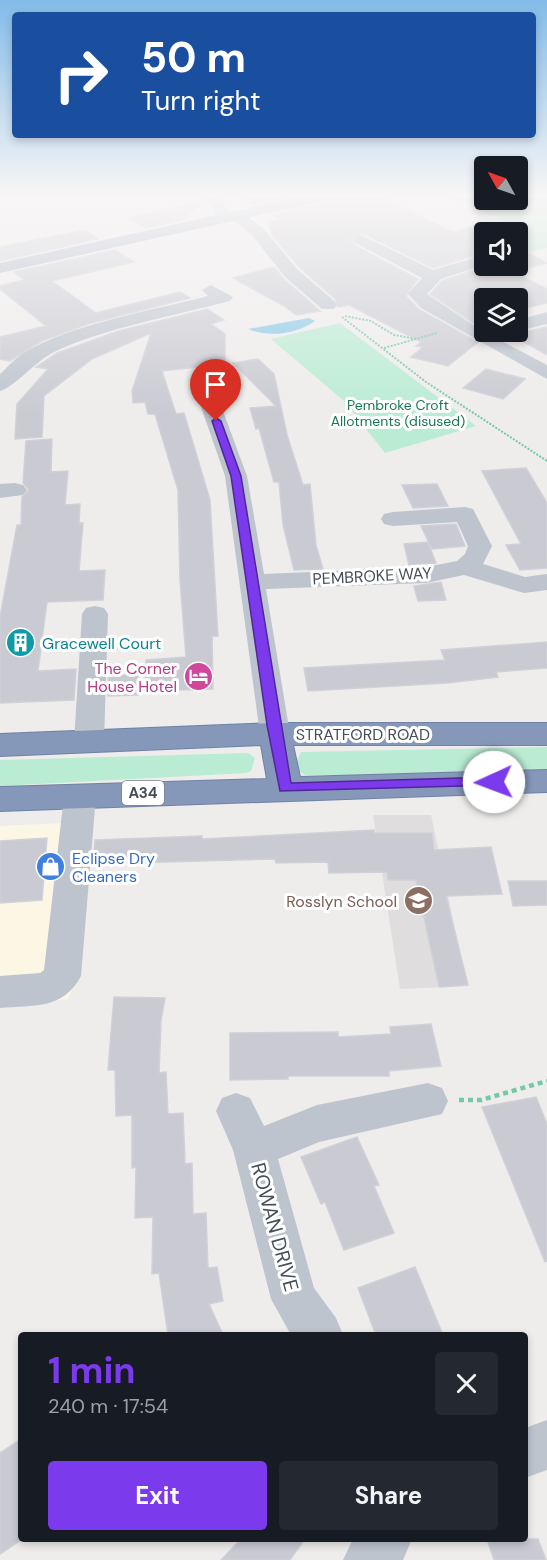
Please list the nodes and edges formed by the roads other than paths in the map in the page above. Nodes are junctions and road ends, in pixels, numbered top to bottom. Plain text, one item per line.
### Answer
1 (288, 270) edge
2 (421, 270) edge
3 (453, 270) edge
4 (433, 276) junction
5 (211, 290) dead end
6 (328, 305) dead end
7 (543, 322) edge
8 (528, 324) edge
9 (474, 328) edge
10 (501, 342) edge
11 (547, 373) edge
12 (203, 384) dead end
13 (0, 385) edge
14 (393, 519) dead end
15 (465, 567) junction
16 (253, 582) junction
17 (547, 582) edge
18 (95, 614) dead end
19 (275, 734) junction
20 (547, 734) edge
21 (89, 742) junction
22 (0, 745) edge
23 (547, 782) edge
24 (285, 788) junction
25 (80, 796) junction
26 (0, 799) edge
27 (0, 992) edge
28 (428, 1101) road end
29 (236, 1111) dead end
30 (254, 1149) junction
31 (317, 1332) edge
32 (547, 1445) edge
33 (528, 1452) edge
34 (384, 1542) edge
35 (370, 1560) edge

1 - 6 street
2 - 4 street
3 - 4 street
4 - 9 street
5 - 13 street
7 - 8 street
10 - 11 street
12 - 16 street
14 - 15 street
15 - 16 street, PEMBROKE WAY
15 - 17 street
16 - 19 street
18 - 21 street
19 - 20 highway, STRATFORD ROAD
19 - 21 highway, STRATFORD ROAD
19 - 24 highway
21 - 22 highway, STRATFORD ROAD
23 - 24 highway, A34
24 - 25 highway, A34
25 - 26 highway, A34
25 - 27 street
28 - 30 street, ROWAN DRIVE
29 - 30 street, ROWAN DRIVE
30 - 31 street, ROWAN DRIVE
32 - 33 street
34 - 35 street

